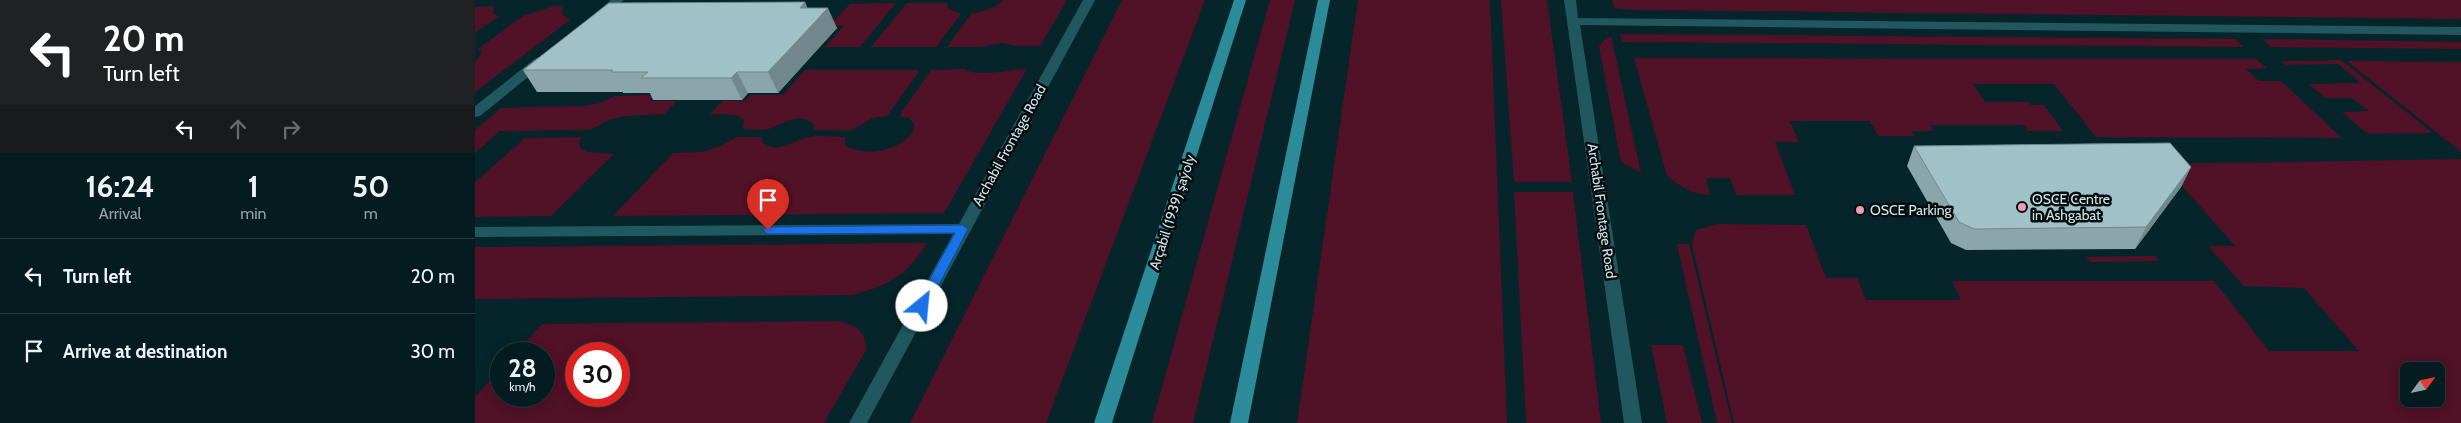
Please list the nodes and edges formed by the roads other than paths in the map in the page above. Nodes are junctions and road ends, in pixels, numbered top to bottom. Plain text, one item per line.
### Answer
1 (617, 0) edge
2 (1089, 0) edge
3 (1240, 0) edge
4 (1324, 0) edge
5 (1570, 0) edge
6 (1573, 21) junction
7 (587, 24) edge
8 (2461, 31) edge
9 (550, 54) edge
10 (475, 113) edge
11 (963, 229) junction
12 (475, 232) edge
13 (858, 423) edge
14 (1103, 423) edge
15 (1239, 423) edge
16 (1633, 423) edge

1 - 7 street
2 - 11 street, Archabil Frontage Road
3 - 14 main road, Arçabil (1939) şaýoly
4 - 15 main road
5 - 6 street, Archabil Frontage Road
6 - 8 street
6 - 16 street, Archabil Frontage Road
9 - 10 street
11 - 12 street
11 - 13 street, Archabil Frontage Road

